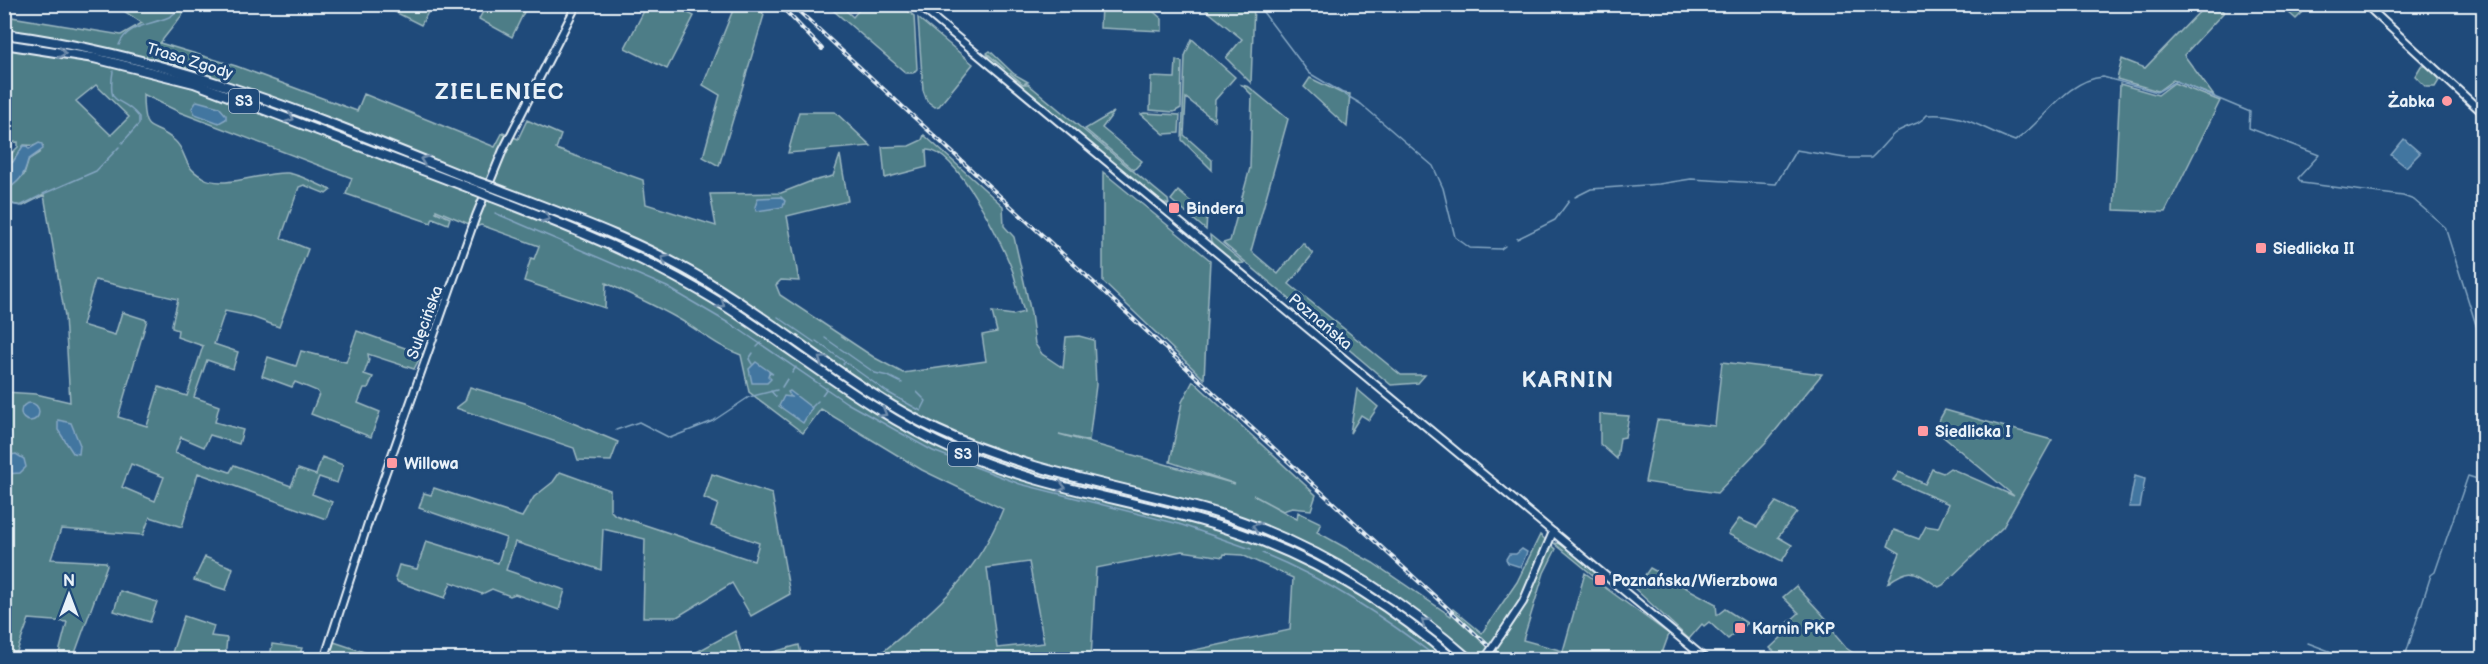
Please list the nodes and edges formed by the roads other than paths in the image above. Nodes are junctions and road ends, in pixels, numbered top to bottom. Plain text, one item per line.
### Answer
1 (577, 4) edge
2 (917, 4) edge
3 (2365, 4) edge
4 (4, 34) edge
5 (4, 44) edge
6 (2484, 114) edge
7 (1553, 532) junction
8 (324, 660) edge
9 (1454, 660) edge
10 (1470, 660) edge
11 (1484, 660) edge
12 (1707, 660) edge

1 - 8 main road, Sulęcińska
2 - 7 main road, Poznańska
3 - 6 main road
10 -> 4 highway, Trasa Zgody / S3, bridge
5 -> 9 highway, Trasa Zgody / S3, bridge
7 - 11 main road, bridge
7 - 12 main road, Poznańska

